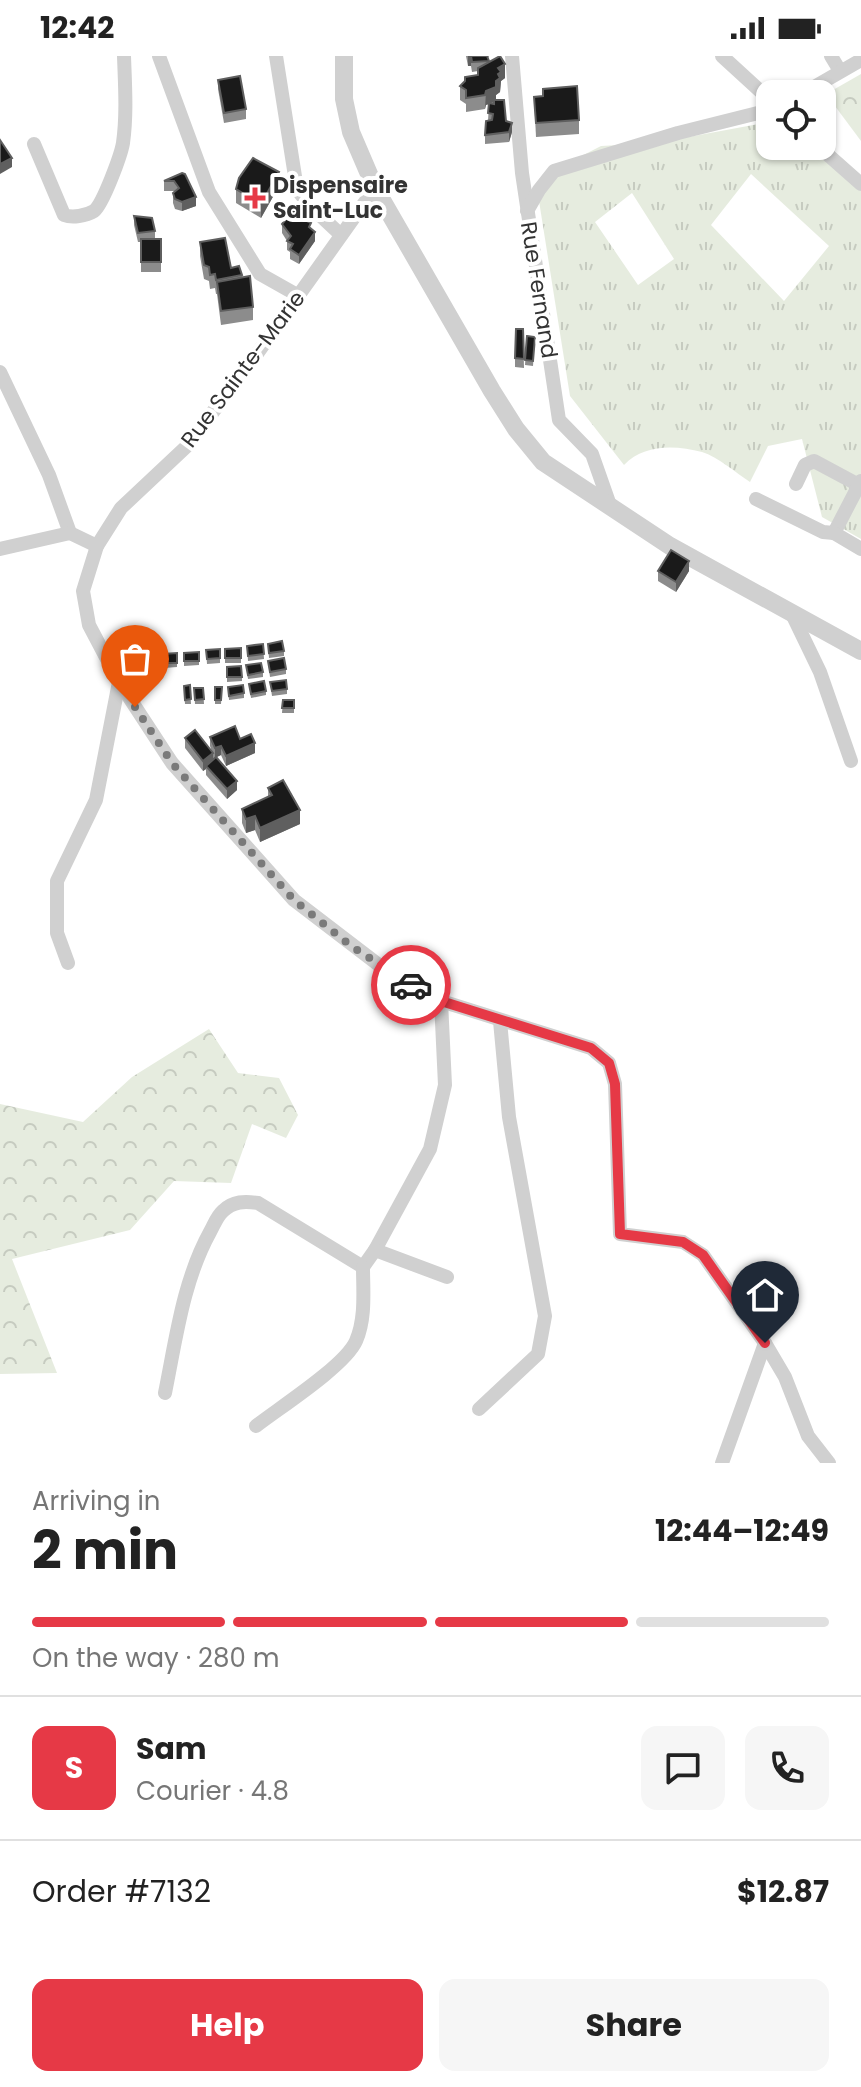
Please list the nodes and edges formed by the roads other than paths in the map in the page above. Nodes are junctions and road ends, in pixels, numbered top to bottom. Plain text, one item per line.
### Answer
1 (124, 56) edge
2 (159, 56) edge
3 (276, 56) edge
4 (344, 56) edge
5 (512, 56) edge
6 (722, 56) edge
7 (831, 56) edge
8 (861, 60) edge
9 (840, 71) junction
10 (825, 80) edge
11 (756, 87) edge
12 (756, 114) edge
13 (34, 144) dead end
14 (834, 160) edge
15 (861, 184) edge
16 (375, 188) junction
17 (527, 211) junction
18 (341, 235) junction
19 (299, 296) junction
20 (0, 372) edge
21 (860, 483) edge
22 (796, 484) dead end
23 (756, 499) dead end
24 (611, 508) junction
25 (70, 533) junction
26 (834, 533) junction
27 (97, 546) junction
28 (0, 549) edge
29 (861, 549) edge
30 (792, 614) junction
31 (861, 651) edge
32 (119, 682) junction
33 (851, 761) dead end
34 (68, 963) dead end
35 (441, 1001) junction
36 (500, 1021) junction
37 (375, 1250) junction
38 (363, 1267) junction
39 (447, 1277) dead end
40 (765, 1343) junction
41 (165, 1393) dead end
42 (479, 1409) dead end
43 (256, 1426) dead end
44 (722, 1463) edge
45 (829, 1463) edge

1 - 13 street
2 - 19 street
3 - 18 street
4 - 16 street
5 - 17 street, Rue Fernand
6 - 11 street
7 - 9 street
8 - 9 street
9 - 10 street
12 - 17 street
14 - 15 street
16 - 18 street, Rue Sainte-Marie
16 - 24 street
17 - 24 street, Rue Fernand
18 - 19 street, Rue Sainte-Marie
19 - 27 street, Rue Sainte-Marie
20 - 25 street
21 - 22 street
21 - 26 street
23 - 26 street
24 - 30 street
25 - 27 street
25 - 28 street
26 - 29 street
27 - 32 street, Rue Sainte-Marie
30 - 31 street
30 - 33 street
32 - 34 street
32 - 35 street, Rue Sainte-Marie
35 - 36 street, Rue Sainte-Marie
35 - 37 street
36 - 40 street, Rue Sainte-Marie
36 - 42 street
37 - 38 street
37 - 39 street
38 - 41 street
38 - 43 street
40 - 44 street
40 - 45 street, Rue Sainte-Marie

